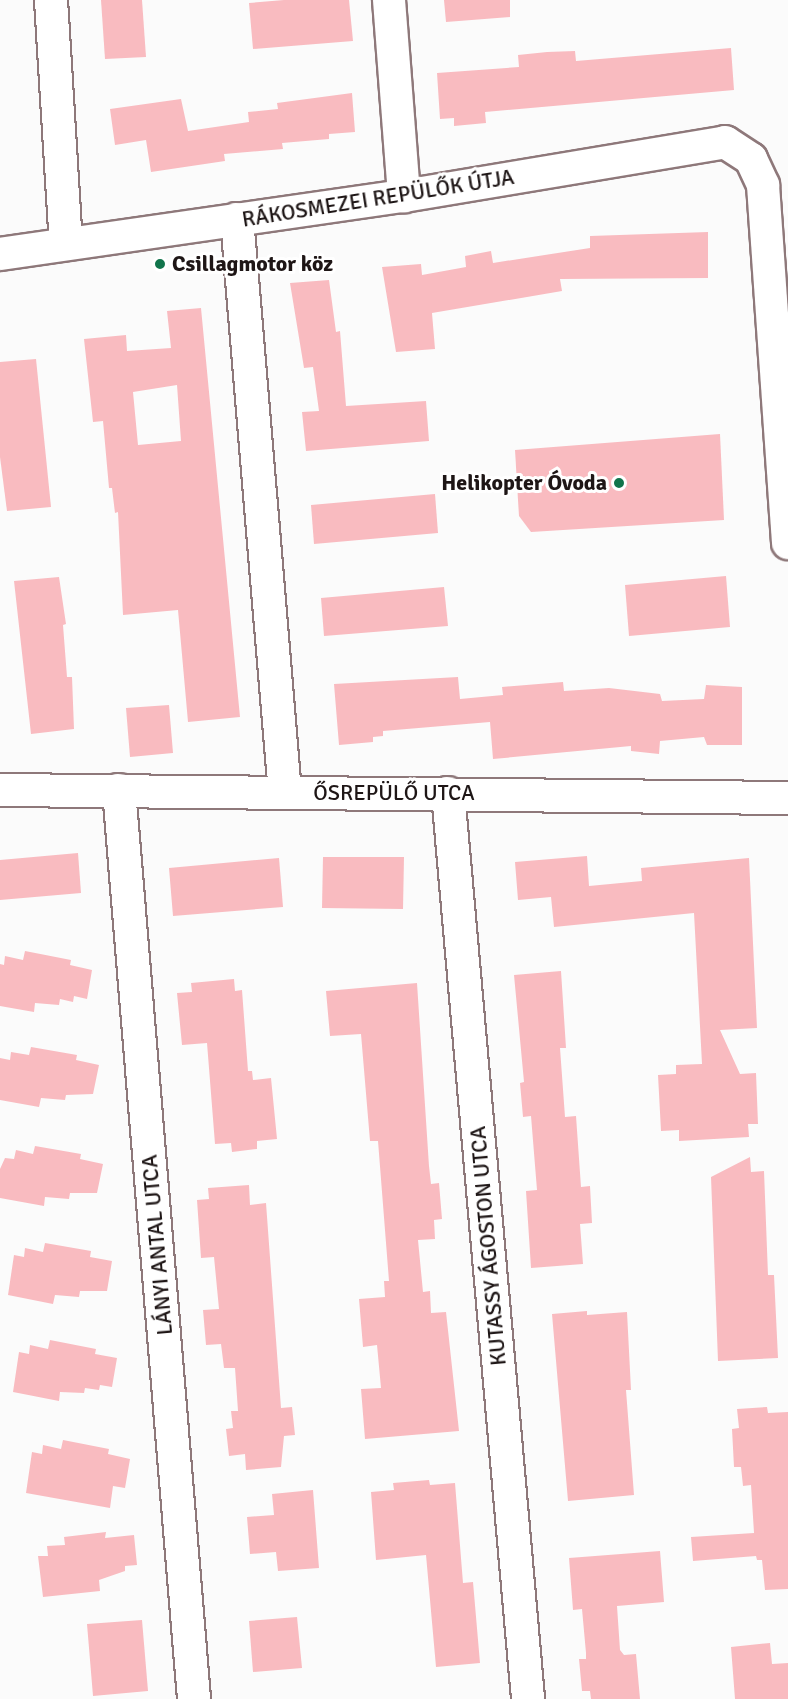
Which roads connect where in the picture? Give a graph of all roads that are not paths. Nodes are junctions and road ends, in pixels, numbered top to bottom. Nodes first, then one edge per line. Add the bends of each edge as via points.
1 (51, 0) edge
2 (389, 0) edge
3 (404, 196) junction
4 (237, 219) junction
5 (66, 244) junction
6 (0, 254) edge
7 (788, 543) edge
8 (0, 790) edge
9 (119, 790) junction
10 (285, 793) junction
11 (448, 793) junction
12 (788, 798) edge
13 (194, 1699) edge
14 (528, 1699) edge

1 - 5 street
2 - 3 street
3 - 4 street, RÁKOSMEZEI REPÜLŐK ÚTJA
3 - 7 street, RÁKOSMEZEI REPÜLŐK ÚTJA via 725,142 751,159 763,185
4 - 5 street, RÁKOSMEZEI REPÜLŐK ÚTJA
4 - 10 street
5 - 6 street, RÁKOSMEZEI REPÜLŐK ÚTJA
8 - 9 street, ŐSREPÜLŐ UTCA
9 - 10 street, ŐSREPÜLŐ UTCA
9 - 13 street, LÁNYI ANTAL UTCA
10 - 11 street, ŐSREPÜLŐ UTCA
11 - 12 street, ŐSREPÜLŐ UTCA
11 - 14 street, KUTASSY ÁGOSTON UTCA

